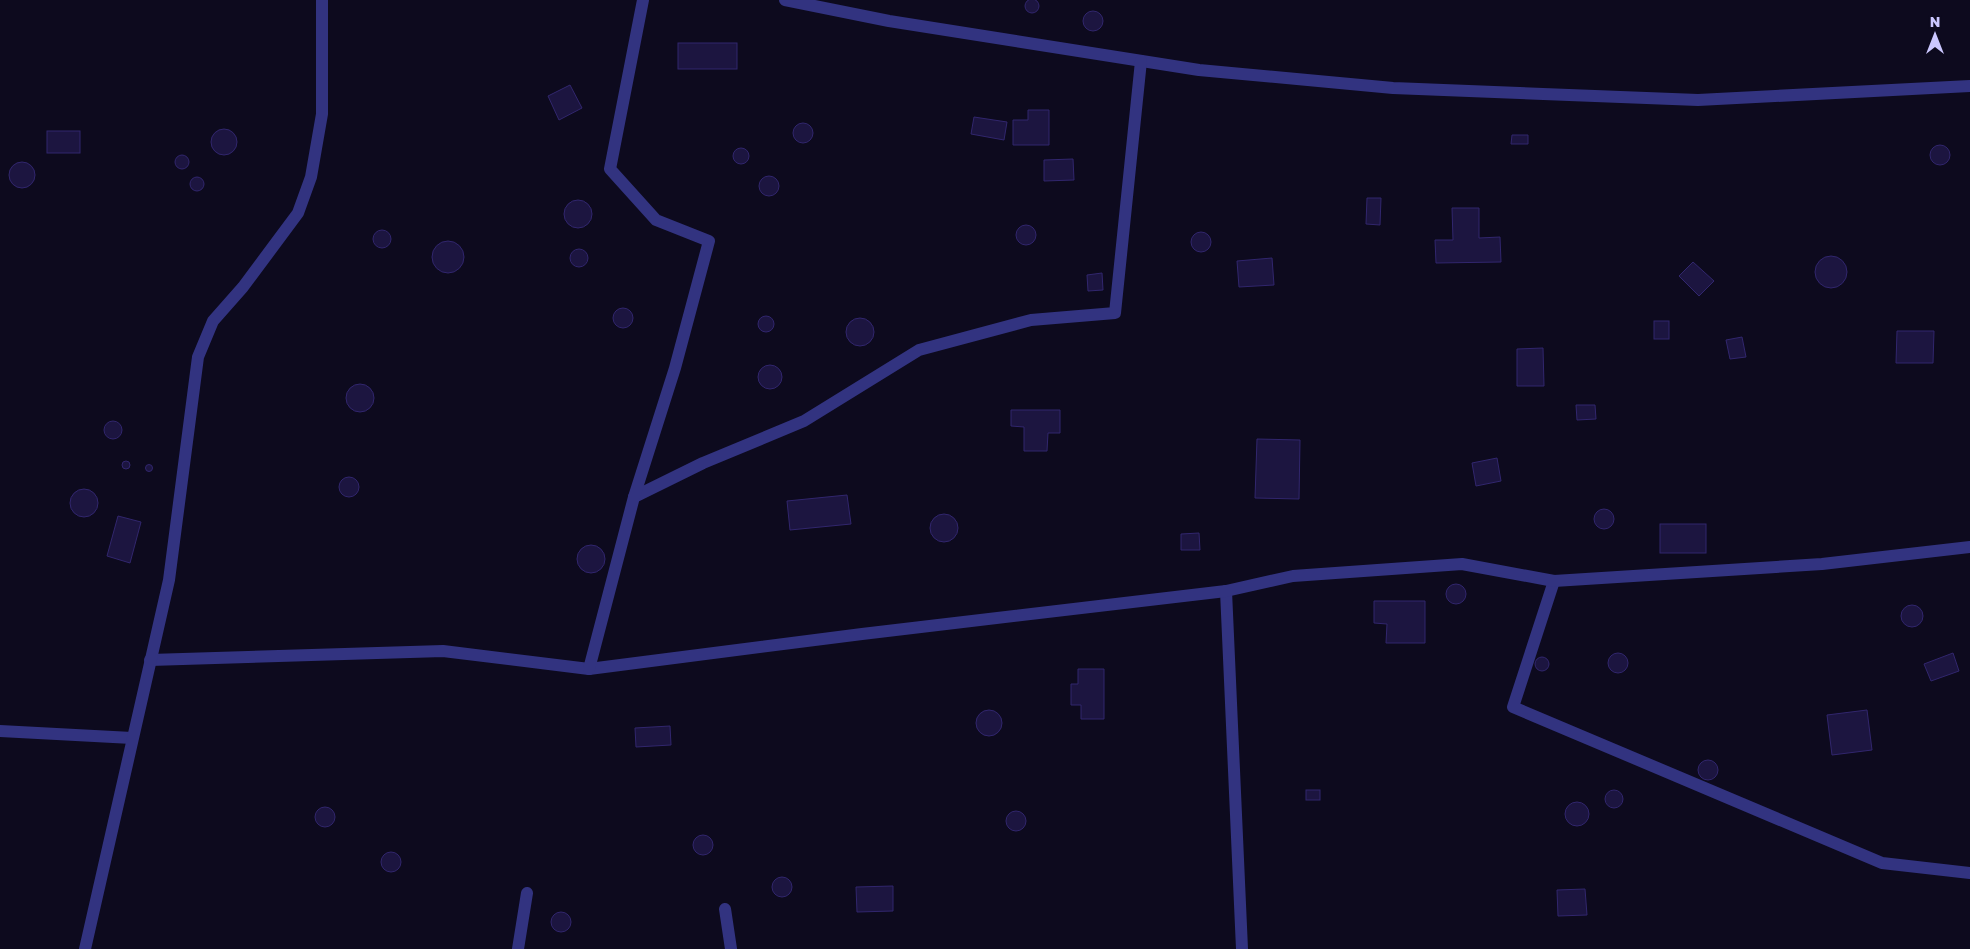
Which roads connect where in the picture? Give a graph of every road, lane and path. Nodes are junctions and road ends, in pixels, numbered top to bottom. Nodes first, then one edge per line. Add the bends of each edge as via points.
1 (322, 0) edge
2 (643, 0) edge
3 (785, 0) edge
4 (1141, 61) junction
5 (1970, 86) edge
6 (634, 497) junction
7 (1970, 547) edge
8 (1554, 581) junction
9 (1226, 591) junction
10 (150, 660) junction
11 (588, 669) junction
12 (0, 731) edge
13 (132, 738) junction
14 (1970, 873) edge
15 (527, 893) dead end
16 (725, 909) dead end
17 (85, 949) edge
18 (518, 949) edge
19 (731, 949) edge
20 (1242, 949) edge

1 - 10 street via 322,114 311,177 298,213 244,287 213,321 198,356 169,580
2 - 6 street via 610,169 656,220 709,241 675,368
3 - 4 street via 889,21
4 - 5 street via 1200,70 1393,88 1698,100
4 - 6 street via 1116,313 1032,320 919,350 804,420 703,463
6 - 11 street
7 - 8 street via 1822,564
8 - 9 street via 1462,564 1292,576
8 - 14 street via 1513,707 1882,863
9 - 11 street
9 - 20 street
10 - 11 street via 443,651
10 - 13 street
12 - 13 street
13 - 17 street
15 - 18 street
16 - 19 street

